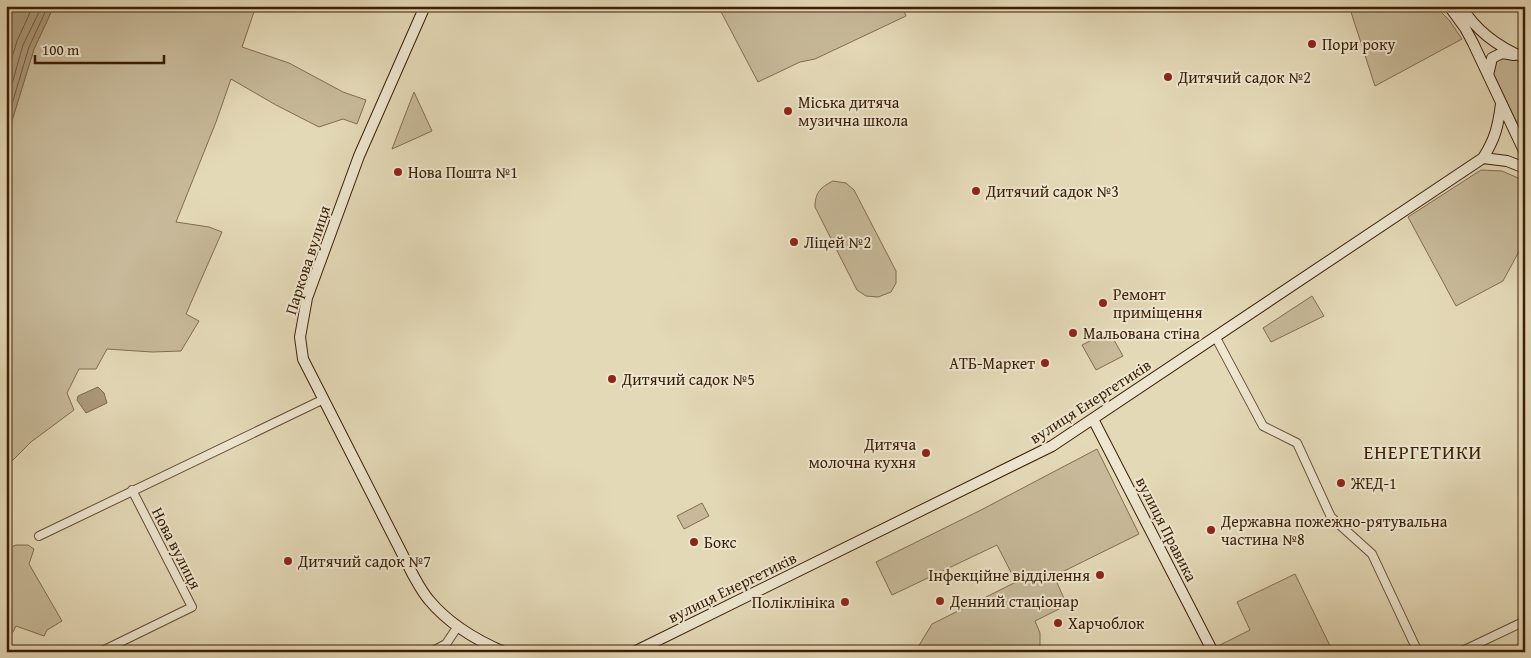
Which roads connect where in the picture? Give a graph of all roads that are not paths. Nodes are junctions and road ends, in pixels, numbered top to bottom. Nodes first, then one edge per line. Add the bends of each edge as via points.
1 (425, 6) edge
2 (1455, 8) edge
3 (1521, 57) edge
4 (1488, 75) junction
5 (1501, 104) junction
6 (1525, 153) edge
7 (1483, 158) junction
8 (1525, 168) edge
9 (1215, 336) junction
10 (324, 399) junction
11 (1094, 419) junction
12 (132, 490) junction
13 (39, 536) dead end
14 (1525, 621) edge
15 (458, 626) junction
16 (100, 652) edge
17 (431, 652) edge
18 (504, 652) edge
19 (634, 652) edge
20 (1213, 652) edge
21 (1418, 652) edge
22 (1460, 652) edge

1 - 10 street, Паркова вулиця via 359,156 307,298 300,337 303,359
2 - 3 street via 1494,42
2 - 4 street
3 - 4 street via 1502,53 1492,58
4 - 5 street
5 - 6 street
5 - 7 street via 1493,142
7 - 8 street via 1507,161
7 - 9 street, вулиця Енергетиків
9 - 11 street, вулиця Енергетиків
9 - 21 street via 1263,426 1297,443 1331,517 1372,554
10 - 12 street
10 - 15 street via 412,573 429,600
11 - 19 street, вулиця Енергетиків via 1052,446
11 - 20 street, вулиця Правика
12 - 13 street
12 - 16 street, Нова вулиця via 192,607
14 - 22 street
15 - 17 street via 446,644
15 - 18 street via 481,642

